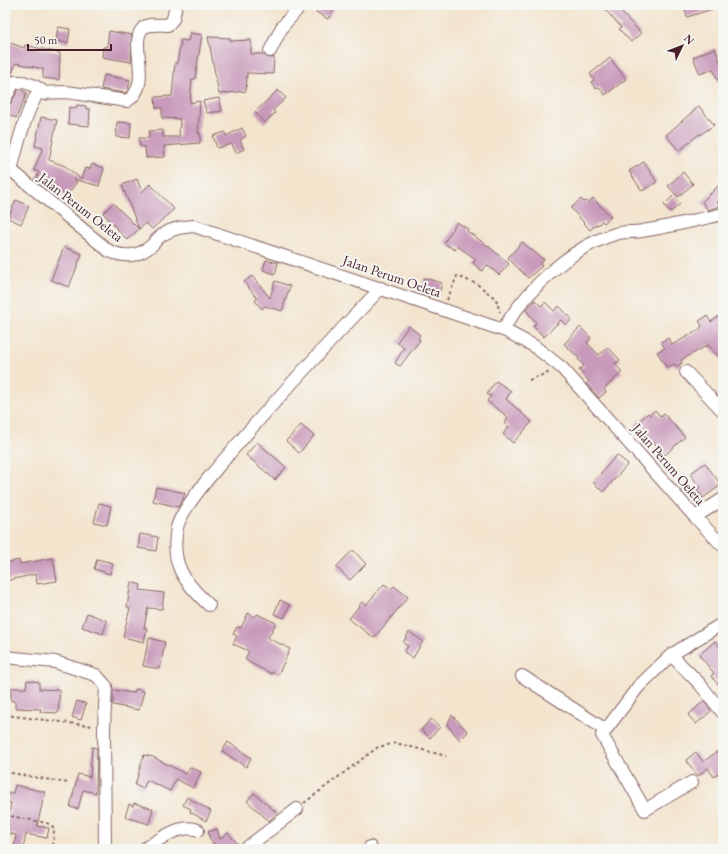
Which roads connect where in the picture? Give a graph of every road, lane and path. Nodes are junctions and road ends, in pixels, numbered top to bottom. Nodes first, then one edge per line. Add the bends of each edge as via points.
1 (176, 5) edge
2 (300, 5) edge
3 (270, 51) dead end
4 (45, 94) junction
5 (5, 99) edge
6 (8, 168) edge
7 (723, 214) edge
8 (381, 288) junction
9 (443, 310) junction
10 (505, 328) junction
11 (562, 368) junction
12 (686, 372) dead end
13 (529, 380) dead end
14 (723, 411) edge
15 (723, 499) edge
16 (695, 517) junction
17 (723, 546) edge
18 (209, 605) dead end
19 (723, 623) edge
20 (671, 655) junction
21 (5, 657) edge
22 (522, 676) dead end
23 (723, 713) edge
24 (5, 715) edge
25 (104, 727) junction
26 (606, 730) junction
27 (446, 756) dead end
28 (5, 772) edge
29 (692, 782) dead end
30 (68, 783) dead end
31 (297, 809) joint
32 (5, 815) edge
33 (198, 830) dead end
34 (53, 849) edge
35 (105, 849) edge
36 (144, 849) edge
37 (245, 849) edge

1 - 4 street via 173,19 168,24 149,26 140,34 139,88 132,98 127,101 67,92
2 - 3 street via 282,27
4 - 5 street via 41,89 24,82 14,82
4 - 6 street via 38,93 34,98
6 - 8 street, Jalan Perum Oeleta via 117,255 125,257 138,254 163,234 179,227 194,226
7 - 10 street via 641,232 617,233 598,240 548,274
8 - 9 street, Jalan Perum Oeleta
8 - 18 street via 273,403 211,476 177,526 174,548 183,577
9 - 10 street, Jalan Perum Oeleta
9 - 10 path via 457,276 477,284 496,298
10 - 11 street, Jalan Perum Oeleta
11 - 13 path
11 - 16 street, Jalan Perum Oeleta
12 - 14 street
15 - 16 street
16 - 17 street, Jalan Perum Oeleta
19 - 20 street
20 - 23 street via 699,683
20 - 26 street via 638,687
21 - 25 street via 56,662 96,675 106,686
22 - 26 street
24 - 25 path
25 - 35 street
26 - 29 street via 602,734 645,810
27 - 31 path via 396,743 378,747
28 - 30 path
31 - 37 street
32 - 34 path via 47,823 54,828
33 - 36 street via 191,827 177,831

